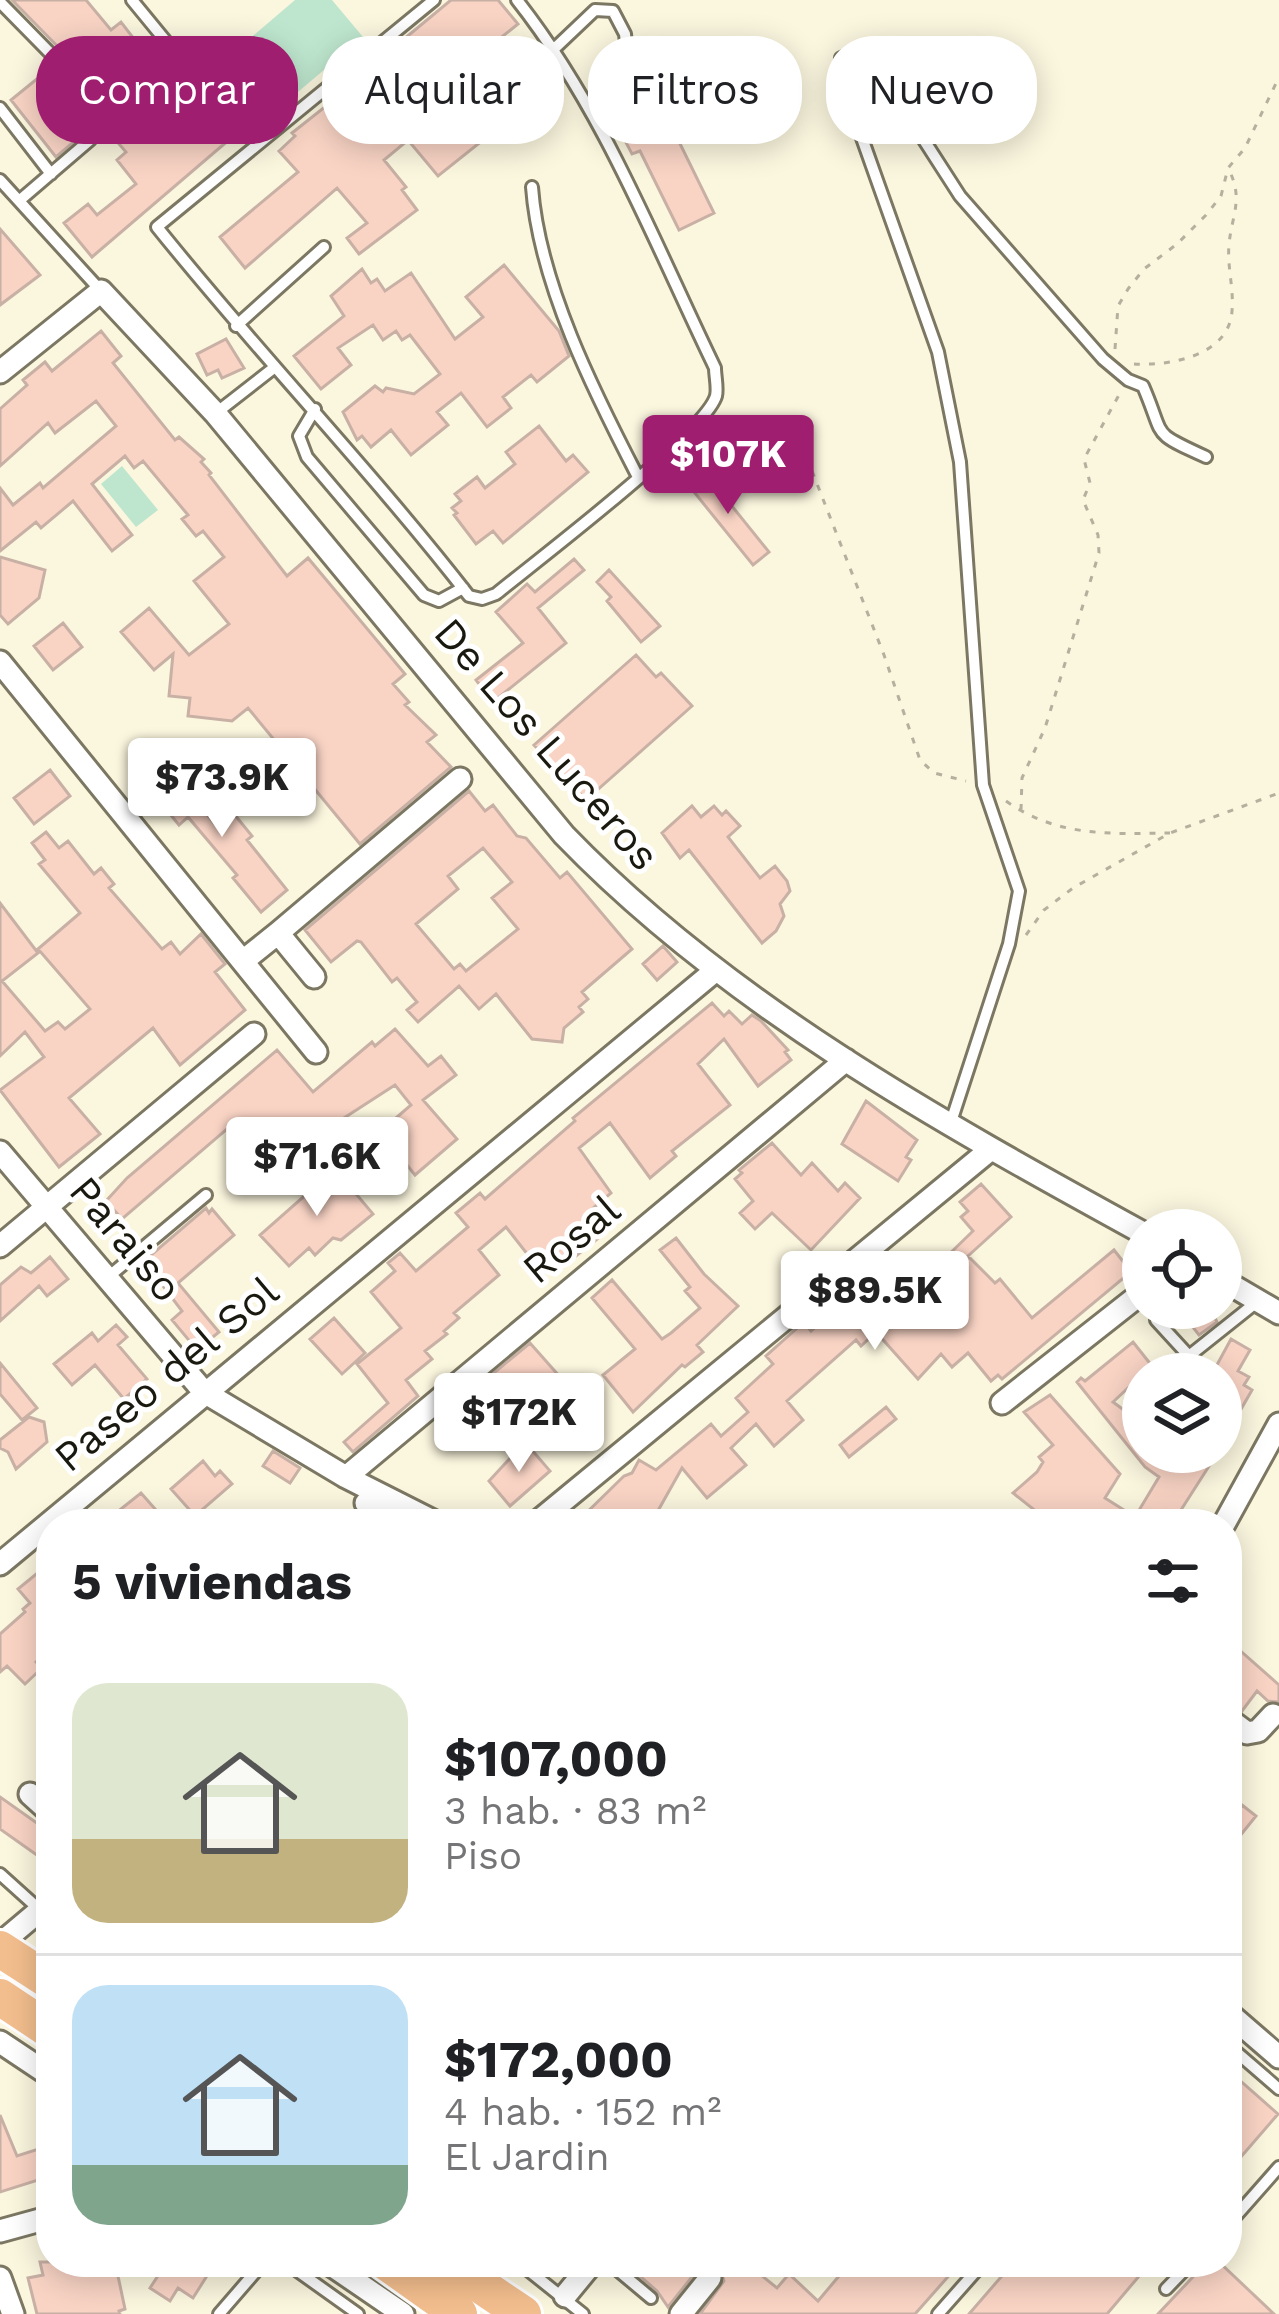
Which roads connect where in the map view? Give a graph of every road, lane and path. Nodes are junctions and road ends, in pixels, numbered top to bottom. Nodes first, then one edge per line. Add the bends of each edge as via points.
1 (132, 0) edge
2 (434, 0) edge
3 (517, 0) edge
4 (0, 2) edge
5 (162, 36) edge
6 (546, 36) edge
7 (625, 36) edge
8 (36, 39) edge
9 (564, 39) edge
10 (564, 64) edge
11 (1279, 77) edge
12 (0, 108) edge
13 (85, 144) edge
14 (1228, 168) junction
15 (50, 174) junction
16 (0, 180) edge
17 (532, 187) dead end
18 (20, 200) junction
19 (325, 247) dead end
20 (101, 291) junction
21 (236, 326) junction
22 (1103, 359) junction
23 (1118, 363) junction
24 (275, 367) junction
25 (0, 372) edge
26 (1128, 380) junction
27 (315, 409) junction
28 (215, 413) junction
29 (1206, 457) dead end
30 (812, 471) dead end
31 (638, 477) junction
32 (463, 588) junction
33 (0, 662) edge
34 (460, 779) dead end
35 (982, 785) junction
36 (1279, 793) edge
37 (1018, 794) junction
38 (1007, 802) junction
39 (1021, 812) junction
40 (1170, 833) junction
41 (278, 933) junction
42 (1009, 944) junction
43 (243, 961) junction
44 (716, 970) junction
45 (314, 977) dead end
46 (254, 1034) dead end
47 (316, 1052) dead end
48 (846, 1060) junction
49 (950, 1124) junction
50 (991, 1150) junction
51 (0, 1151) edge
52 (206, 1195) dead end
53 (47, 1207) junction
54 (1122, 1222) edge
55 (0, 1246) edge
56 (107, 1278) junction
57 (1242, 1291) edge
58 (1258, 1301) junction
59 (1122, 1309) edge
60 (1279, 1313) edge
61 (1242, 1314) edge
62 (1164, 1329) edge
63 (1223, 1329) edge
64 (204, 1392) junction
65 (1002, 1403) dead end
66 (1279, 1424) edge
67 (346, 1477) junction
68 (366, 1502) dead end
69 (65, 1509) edge
70 (372, 1509) edge
71 (409, 1509) edge
72 (553, 1509) edge
73 (1232, 1509) edge
74 (36, 1534) edge
75 (0, 1564) edge
76 (1273, 1715) dead end
77 (1242, 1730) edge
78 (30, 1794) dead end
79 (36, 1799) edge
80 (0, 1874) edge
81 (36, 1898) edge
82 (36, 1914) edge
83 (0, 1946) edge
84 (36, 1969) edge
85 (0, 1997) edge
86 (36, 2021) edge
87 (1242, 2025) edge
88 (0, 2042) edge
89 (1242, 2057) edge
90 (1279, 2057) edge
91 (36, 2066) edge
92 (1279, 2089) edge
93 (1279, 2168) edge
94 (1242, 2209) edge
95 (36, 2221) edge
96 (0, 2231) edge
97 (251, 2277) edge
98 (306, 2277) edge
99 (349, 2277) edge
100 (407, 2277) edge
101 (468, 2277) edge
102 (546, 2277) edge
103 (581, 2277) edge
104 (626, 2277) edge
105 (971, 2277) edge
106 (1178, 2277) edge
107 (0, 2278) edge
108 (710, 2278) dead end
109 (1166, 2289) dead end
110 (566, 2296) junction
111 (651, 2298) dead end
112 (13, 2314) edge
113 (219, 2314) edge
114 (358, 2314) edge
115 (404, 2314) edge
116 (459, 2314) edge
117 (523, 2314) edge
118 (583, 2314) edge
119 (681, 2314) edge
120 (938, 2314) edge

1 - 5 lane
2 - 21 lane via 157,227
3 - 6 lane
4 - 8 lane
7 - 9 lane via 613,10 595,10
10 - 31 lane via 715,368 716,395 701,421
11 - 14 path
12 - 15 lane
13 - 15 lane
14 - 23 path via 1221,196 1118,305
14 - 23 path via 1239,192 1228,326 1203,353
15 - 18 lane
16 - 18 lane, De Los Luceros
17 - 31 lane via 544,266
18 - 20 lane, De Los Luceros
19 - 21 lane
20 - 25 street
20 - 28 street, De Los Luceros
21 - 24 lane
22 - 23 path
22 - 26 lane
22 - 35 lane via 960,196 872,61 855,52 841,58 839,76 938,352 955,430
24 - 27 lane
24 - 28 lane
26 - 29 lane via 1143,386 1164,438
26 - 37 path via 1084,459 1084,500 1099,553
27 - 32 lane
27 - 32 lane via 299,436 307,457 424,595 439,602
28 - 44 street, De Los Luceros via 564,835
30 - 35 path via 920,760
31 - 32 lane via 496,594 482,599
33 - 43 street
34 - 41 street
35 - 38 path
35 - 42 lane via 1019,890
36 - 40 path
37 - 38 path
37 - 39 path
38 - 39 path
39 - 40 path via 1079,832
40 - 42 path via 1073,889
41 - 43 street
41 - 45 street
42 - 49 lane
43 - 47 street
44 - 48 street, De Los Luceros
44 - 64 street, Paseo del Sol
46 - 53 street
48 - 49 street, De Los Luceros
48 - 67 street, Rosal
49 - 50 street, De Los Luceros
50 - 54 street, De Los Luceros
50 - 72 street
51 - 53 street, Paraiso
52 - 56 lane
53 - 55 street
53 - 56 street, Paraiso
56 - 64 street, Paraiso
57 - 58 street
58 - 60 street
58 - 61 lane
59 - 65 street
62 - 63 lane via 1190,1356
64 - 67 street, Paraiso
64 - 69 street, Paseo del Sol
66 - 73 street
67 - 71 street, Paraiso
68 - 70 street
74 - 75 street, Paseo del Sol
76 - 77 street via 1258,1731
78 - 79 street
80 - 81 lane
82 - 83 street
83 - 84 main road
85 - 86 main road
87 - 90 street
88 - 91 street
89 - 92 lane
93 - 94 lane
95 - 96 street
97 - 113 lane
98 - 114 lane
99 - 115 street
100 - 116 main road
101 - 117 main road
102 - 110 lane
103 - 110 street
104 - 111 lane
105 - 120 lane
106 - 109 lane
107 - 112 street
108 - 119 street
110 - 118 lane

